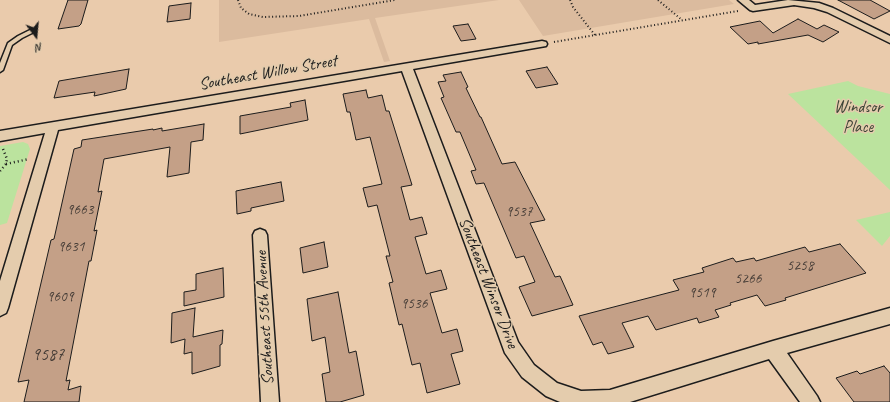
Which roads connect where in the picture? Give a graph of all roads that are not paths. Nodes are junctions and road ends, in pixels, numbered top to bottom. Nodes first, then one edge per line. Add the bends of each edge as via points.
1 (743, 0) edge
2 (32, 31) dead end
3 (890, 40) edge
4 (542, 44) road end
5 (406, 66) junction
6 (0, 70) edge
7 (53, 127) junction
8 (0, 136) edge
9 (260, 235) dead end
10 (5, 274) edge
11 (0, 308) edge
12 (890, 316) edge
13 (773, 349) junction
14 (270, 402) edge
15 (811, 402) edge

1 - 3 street via 753,8 794,2 809,3 830,10
2 - 6 lane via 10,44
4 - 5 street, Southeast Willow Street
5 - 7 street, Southeast Willow Street
5 - 13 street, Southeast Winsor Drive via 511,348 528,371 552,390 581,400 610,400
7 - 8 street, Southeast Willow Street
7 - 10 street
9 - 14 street, Southeast 55th Avenue
10 - 11 street
12 - 13 street, Southeast Winsor Drive
13 - 15 street

